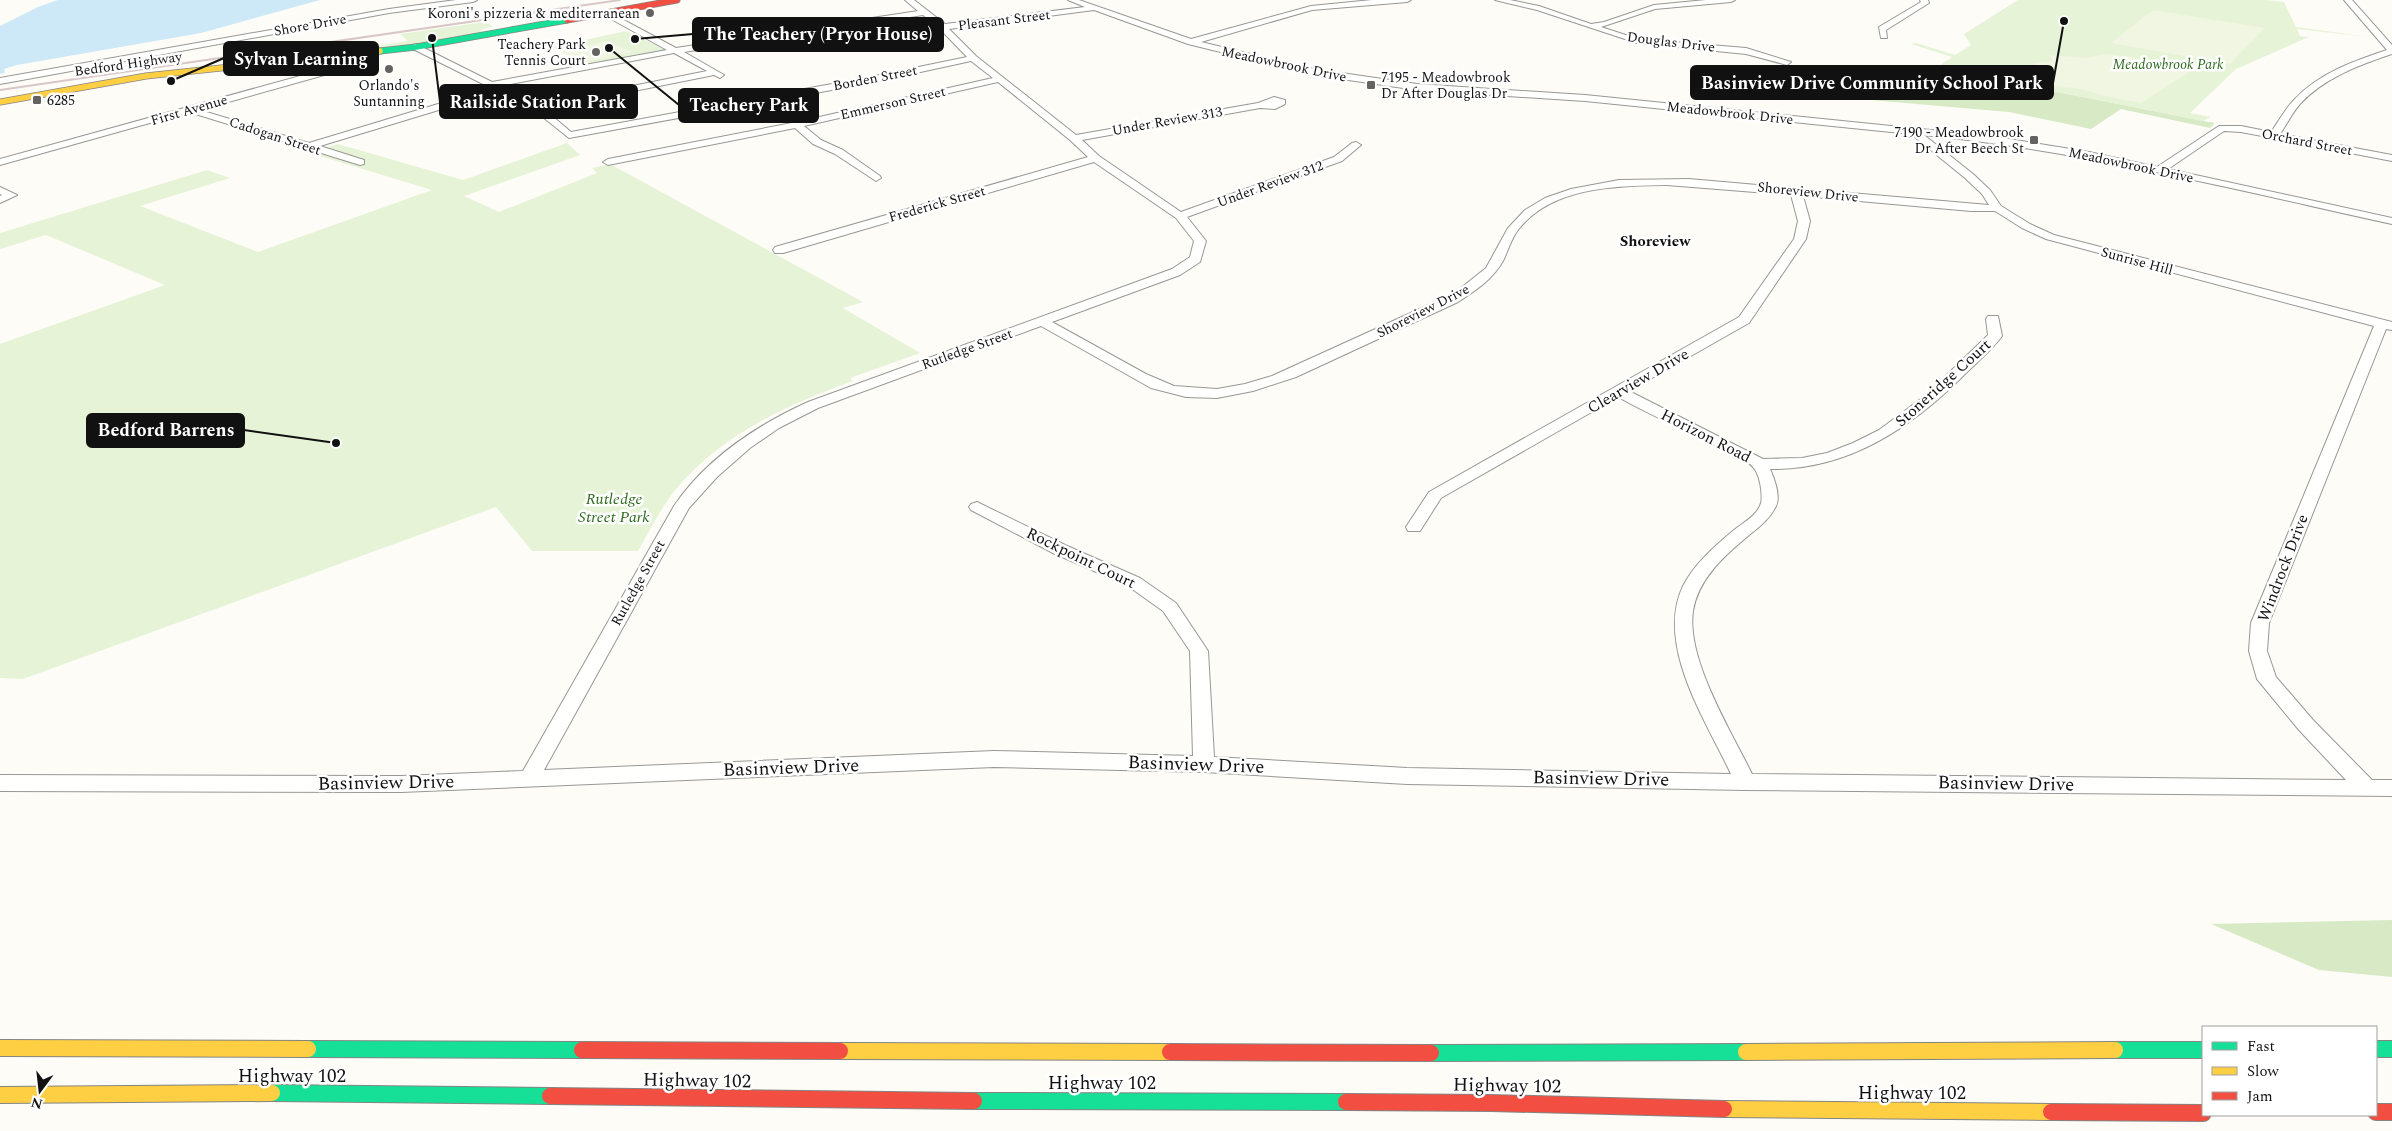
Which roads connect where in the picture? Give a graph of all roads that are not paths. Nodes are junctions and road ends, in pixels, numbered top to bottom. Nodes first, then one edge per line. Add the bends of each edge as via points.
1 (473, 0) edge
2 (677, 0) edge
3 (909, 0) edge
4 (1072, 0) edge
5 (1407, 0) edge
6 (1499, 0) edge
7 (1718, 0) edge
8 (1731, 0) edge
9 (1924, 0) edge
10 (2348, 0) edge
11 (1382, 1) edge
12 (1095, 9) junction
13 (604, 12) junction
14 (925, 12) junction
15 (1590, 26) junction
16 (943, 27) junction
17 (1884, 36) dead end
18 (1191, 42) junction
19 (416, 46) junction
20 (678, 50) junction
21 (2392, 50) edge
22 (368, 52) junction
23 (973, 58) junction
24 (1787, 62) dead end
25 (1001, 78) junction
26 (0, 81) edge
27 (494, 87) junction
28 (0, 102) edge
29 (1260, 105) dead end
30 (537, 108) junction
31 (191, 110) junction
32 (797, 125) junction
33 (1915, 133) junction
34 (2274, 135) junction
35 (1074, 138) junction
36 (1356, 144) dead end
37 (307, 147) junction
38 (1095, 158) junction
39 (2392, 158) edge
40 (0, 162) edge
41 (360, 162) dead end
42 (608, 162) dead end
43 (2159, 170) junction
44 (876, 178) dead end
45 (0, 190) edge
46 (1796, 191) junction
47 (0, 200) edge
48 (1997, 208) junction
49 (1180, 216) junction
50 (2392, 221) edge
51 (779, 250) dead end
52 (1993, 320) dead end
53 (1043, 322) junction
54 (2386, 325) edge
55 (1620, 392) junction
56 (1760, 464) junction
57 (977, 507) dead end
58 (1414, 526) dead end
59 (1204, 764) junction
60 (529, 778) junction
61 (1745, 782) junction
62 (0, 783) edge
63 (2366, 788) junction
64 (2392, 788) edge
65 (0, 1048) edge
66 (2377, 1049) edge
67 (2392, 1049) edge
68 (2202, 1050) edge
69 (0, 1095) edge
70 (2377, 1112) edge
71 (2392, 1112) edge
72 (2202, 1113) edge

1 - 26 street, Shore Drive via 389,11
2 - 13 main road, Bedford Highway
3 - 14 street, Rutledge Street
4 - 12 street, Meadowbrook Drive
5 - 11 street
6 - 15 street, Douglas Drive via 1539,8
7 - 8 street
7 - 15 street via 1654,7
9 - 17 street via 1925,4 1882,29
10 - 21 street via 2377,37
11 - 18 street via 1311,8
12 - 16 street, Pleasant Street
12 - 18 street, Meadowbrook Drive
13 - 19 main road, Bedford Highway
13 - 20 street via 625,26
14 - 16 street, Rutledge Street
14 - 20 street
15 - 24 street, Douglas Drive via 1638,41 1746,51
16 - 23 street, Rutledge Street
18 - 33 street, Meadowbrook Drive via 1314,72 1400,84 1568,96
19 - 22 main road, Bedford Highway
19 - 27 street
20 - 27 street
20 - 30 street via 719,74
21 - 34 street via 2336,72 2316,85 2298,101
22 - 28 main road, Bedford Highway via 146,76
22 - 31 street, First Avenue via 372,56 357,63
23 - 25 street, Rutledge Street
23 - 30 street, Borden Street via 569,135
25 - 32 street, Emmerson Street
25 - 35 street, Rutledge Street
27 - 30 street
27 - 37 street
29 - 35 street, Under Review 313
31 - 37 street, Cadogan Street
31 - 40 street, First Avenue
32 - 42 street, Emmerson Street
32 - 44 street via 817,142 839,152
33 - 43 street, Meadowbrook Drive via 2029,144
33 - 48 street, Sunrise Hill via 1969,176
34 - 39 street, Orchard Street
34 - 43 street, Orchard Street via 2222,128
35 - 38 street, Rutledge Street
36 - 49 street, Under Review 312 via 1338,159
37 - 41 street, Cadogan Street
38 - 49 street, Rutledge Street
38 - 51 street, Frederick Street
43 - 50 street, Meadowbrook Drive
45 - 47 street via 10,195
46 - 48 street, Shoreview Drive
46 - 53 street, Shoreview Drive via 1727,184 1651,182 1598,186 1556,197 1526,216 1513,229 1488,274 1475,286 1290,374 1266,384 1232,391 1205,394 1172,390 1145,380
46 - 55 street, Clearview Drive via 1804,221 1800,239 1744,320
48 - 54 street, Sunrise Hill via 2050,237
49 - 53 street, Rutledge Street via 1200,241 1196,259 1176,272
52 - 56 street, Stoneridge Court via 1995,336 1952,380 1897,426 1863,446 1826,459 1800,464
53 - 60 street, Rutledge Street via 814,405 768,427 736,450 682,506
54 - 63 street, Windrock Drive via 2260,623 2258,651 2267,679
55 - 56 street, Horizon Road
55 - 58 street, Clearview Drive via 1435,495
56 - 61 street, Horizon Road via 1767,480 1769,504 1758,520 1701,570 1684,612 1689,660
57 - 59 street, Rockpoint Court via 1059,549 1134,582 1170,607 1199,651
59 - 60 street, Basinview Drive via 994,759
59 - 61 street, Basinview Drive via 1406,776
60 - 62 street, Basinview Drive via 401,784
61 - 63 street, Basinview Drive
63 - 64 street, Basinview Drive
65 - 68 main road, Highway 102 via 1475,1052
66 - 67 main road
69 - 72 main road, Highway 102 via 322,1093 864,1100 1491,1102 1723,1109
70 - 71 main road

